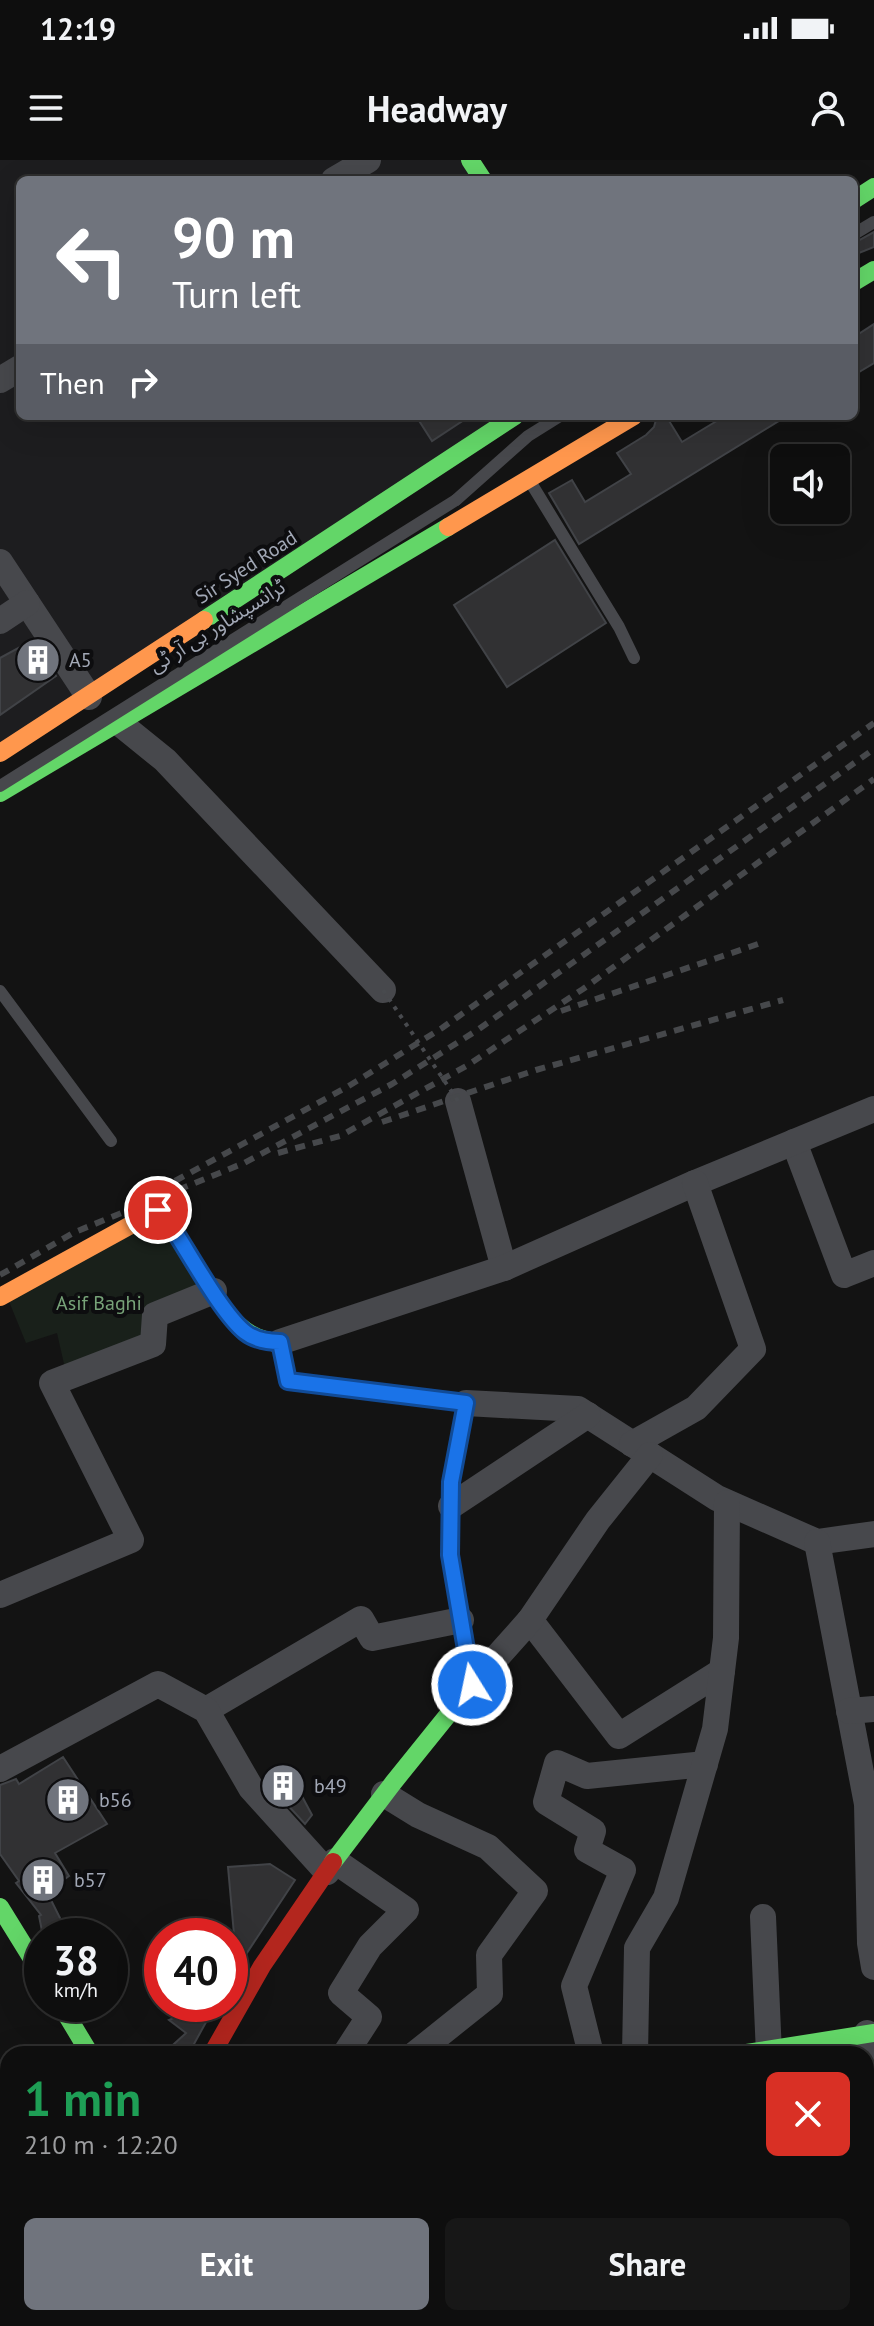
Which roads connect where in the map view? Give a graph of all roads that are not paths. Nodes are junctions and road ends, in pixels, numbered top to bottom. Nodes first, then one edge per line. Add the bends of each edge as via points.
1 (368, 160) edge
2 (341, 176) edge
3 (509, 420) edge
4 (554, 420) edge
5 (625, 420) edge
6 (626, 420) edge
7 (529, 480) junction
8 (456, 500) junction
9 (0, 562) edge
10 (27, 603) junction
11 (0, 621) edge
12 (634, 658) dead end
13 (89, 697) junction
14 (118, 722) junction
15 (0, 753) edge
16 (0, 786) edge
17 (0, 793) edge
18 (383, 990) road end
19 (0, 991) edge
20 (458, 1101) road end
21 (874, 1109) edge
22 (111, 1141) dead end
23 (794, 1142) junction
24 (695, 1183) junction
25 (874, 1263) edge
26 (504, 1268) junction
27 (214, 1291) junction
28 (0, 1297) edge
29 (280, 1342) junction
30 (466, 1403) junction
31 (588, 1415) junction
32 (641, 1449) junction
33 (727, 1503) junction
34 (451, 1506) junction
35 (874, 1534) edge
36 (817, 1542) junction
37 (0, 1595) edge
38 (461, 1620) junction
39 (530, 1620) junction
40 (722, 1671) junction
41 (472, 1685) junction
42 (206, 1710) junction
43 (861, 1710) edge
44 (705, 1764) junction
45 (0, 1769) edge
46 (384, 1794) junction
47 (870, 1804) edge
48 (871, 1864) edge
49 (331, 1866) junction
50 (0, 1907) edge
51 (763, 1917) dead end
52 (24, 1946) edge
53 (874, 1967) edge
54 (71, 2022) edge
55 (870, 2033) edge
56 (85, 2046) edge
57 (217, 2046) edge
58 (350, 2046) edge
59 (425, 2046) edge
60 (589, 2046) edge
61 (635, 2046) edge
62 (768, 2046) edge
63 (800, 2046) edge

1 - 2 street
3 - 13 main road, Sir Syed Road
4 - 8 lane, ٹرانسپشاور بی آر ٹی
5 - 8 lane, ٹرانسپشاور بی آر ٹی via 548,465
6 - 7 main road
7 - 12 lane
7 - 14 main road
8 - 16 lane, ٹرانسپشاور بی آر ٹی, bridge
9 - 10 street
10 - 11 street
10 - 13 street
13 - 14 main road
13 - 15 main road, Sir Syed Road
14 - 17 main road
14 - 18 street via 165,760
19 - 22 lane
20 - 26 street
21 - 23 street
23 - 24 street
23 - 25 street via 844,1275
24 - 26 street
24 - 32 street via 753,1349 696,1408
26 - 29 street
27 - 28 main road via 158,1210
27 - 29 main road via 245,1333
27 - 37 street via 155,1315 153,1344 52,1383 131,1540
29 - 30 main road via 288,1381
30 - 31 street via 578,1409
30 - 34 main road
31 - 32 street
31 - 34 street
32 - 33 street
32 - 39 street
33 - 36 street
33 - 40 street
34 - 38 main road via 450,1555
35 - 36 street
36 - 43 street
38 - 41 main road
38 - 42 street via 372,1638 361,1619
39 - 40 street via 619,1736
39 - 41 street
40 - 44 street
41 - 46 main road
42 - 45 street via 158,1684
42 - 49 street via 251,1788
43 - 47 street
44 - 60 street via 587,1776 557,1763 546,1802 593,1831 587,1850 623,1870 574,1986
44 - 61 street via 666,1898 637,1948
46 - 49 main road
46 - 59 street via 488,1847 535,1891 489,1955 490,1994
47 - 48 street
48 - 53 street
49 - 57 main road via 268,1956
49 - 58 street via 406,1910 370,1946 341,1993 369,2017
50 - 52 main road
51 - 62 street
54 - 56 main road
55 - 63 main road

